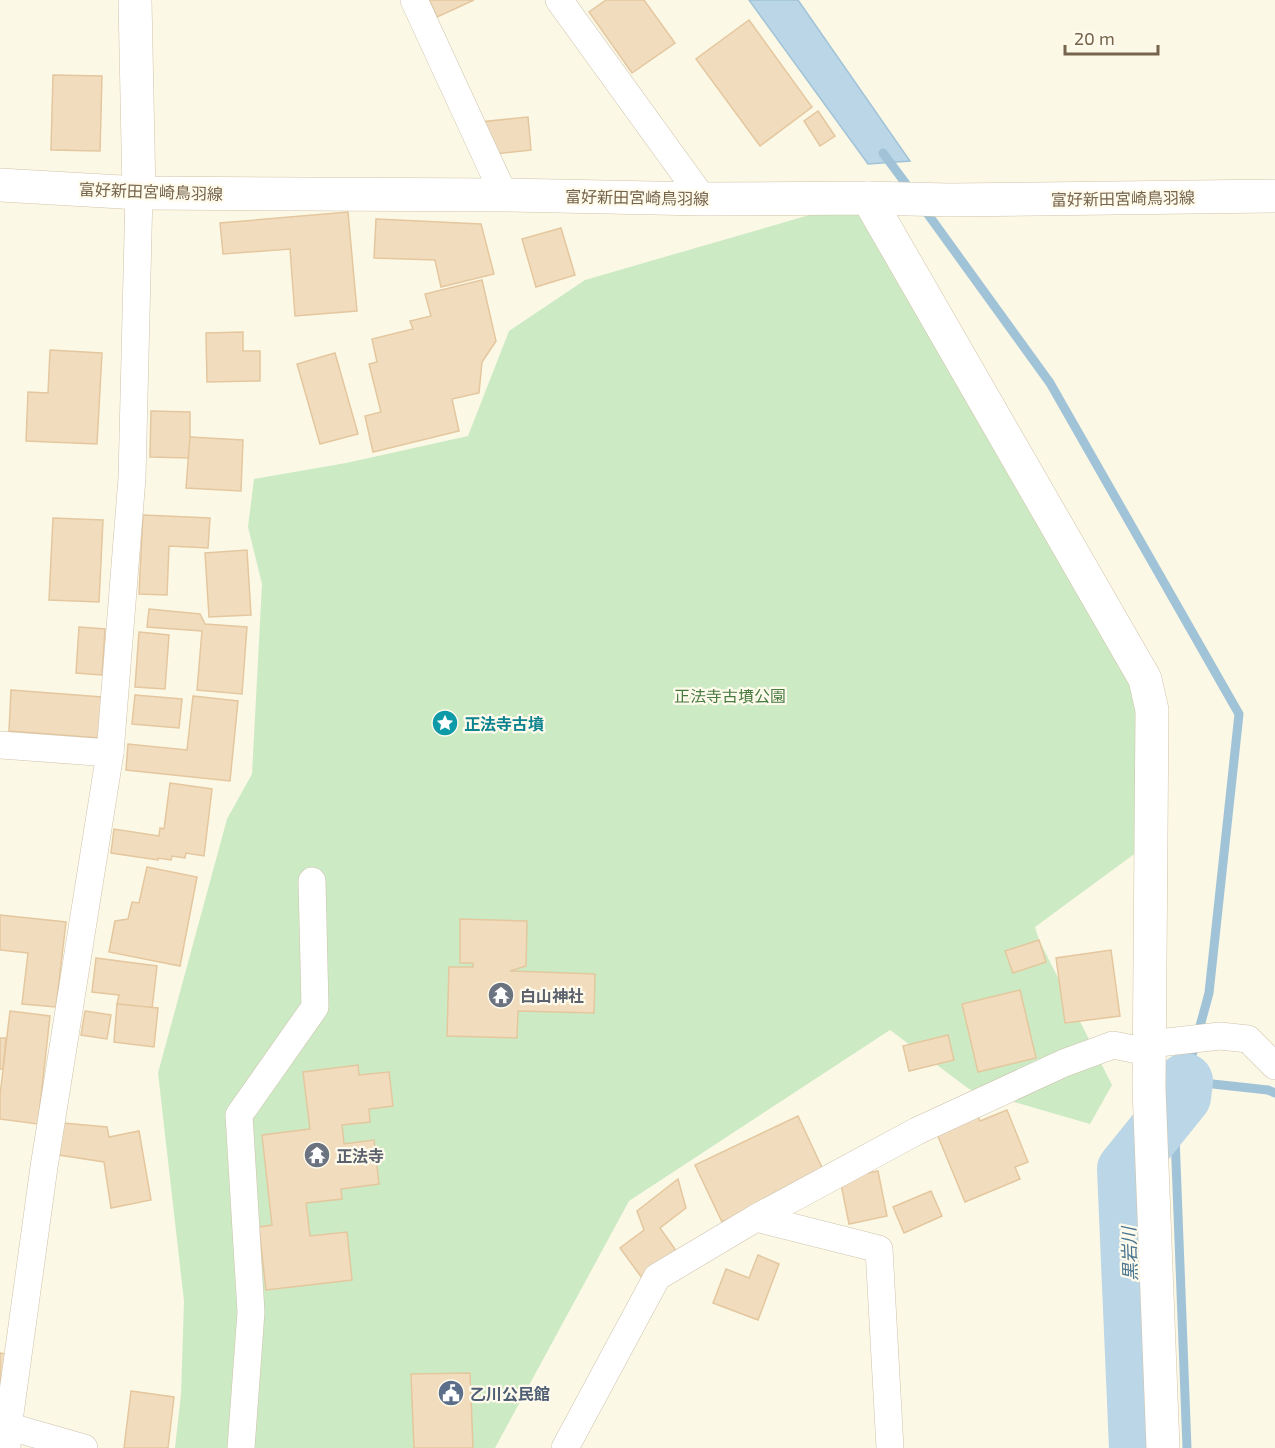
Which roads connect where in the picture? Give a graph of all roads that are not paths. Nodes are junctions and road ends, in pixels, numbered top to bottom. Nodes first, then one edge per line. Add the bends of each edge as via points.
1 (135, 0) edge
2 (414, 0) edge
3 (560, 0) edge
4 (0, 185) edge
5 (139, 193) junction
6 (504, 195) junction
7 (1275, 196) edge
8 (868, 198) junction
9 (704, 199) junction
10 (0, 746) edge
11 (110, 753) junction
12 (312, 881) dead end
13 (1163, 1043) junction
14 (1275, 1066) edge
15 (756, 1218) junction
16 (5, 1433) edge
17 (84, 1448) edge
18 (241, 1448) edge
19 (565, 1448) edge
20 (890, 1448) edge
21 (1163, 1448) edge

1 - 5 street
2 - 6 street
3 - 9 street
4 - 5 street, 富好新田宮崎鳥羽線
5 - 6 street, 富好新田宮崎鳥羽線
5 - 11 street via 132,478
6 - 9 street, 富好新田宮崎鳥羽線
7 - 8 street, 富好新田宮崎鳥羽線
8 - 9 street, 富好新田宮崎鳥羽線
8 - 13 street via 1145,679 1152,710
10 - 11 street
11 - 16 street
12 - 18 street via 315,1007 240,1115 251,1312
13 - 14 street via 1220,1036 1248,1039
13 - 15 street via 1133,1049 1113,1045 1064,1064 917,1131
13 - 21 street via 1149,1088
15 - 19 street via 657,1277
15 - 20 street via 879,1249
16 - 17 street

